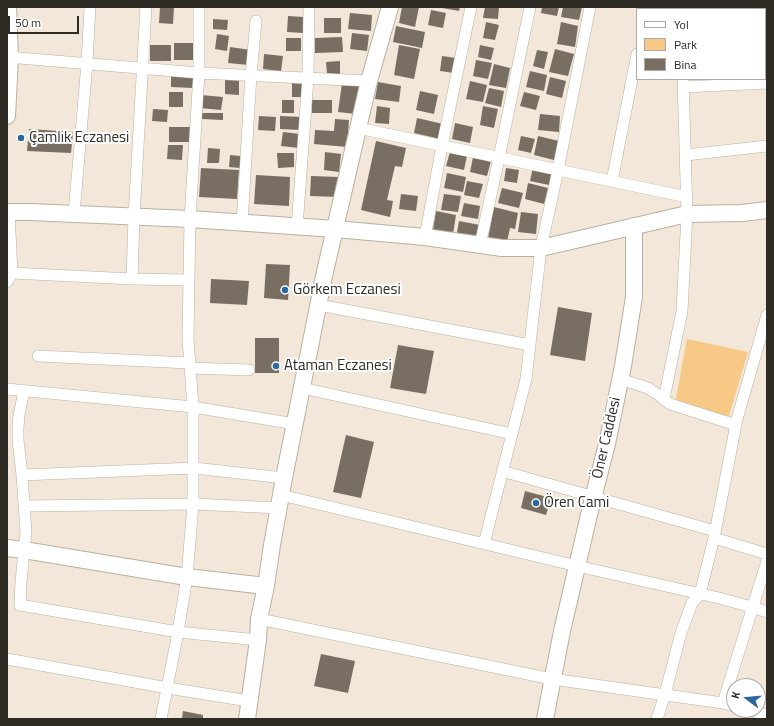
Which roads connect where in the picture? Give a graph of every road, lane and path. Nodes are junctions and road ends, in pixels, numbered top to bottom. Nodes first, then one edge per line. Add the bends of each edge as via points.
1 (8, 7) edge
2 (90, 7) edge
3 (146, 7) edge
4 (199, 7) edge
5 (310, 7) edge
6 (390, 7) edge
7 (471, 7) edge
8 (530, 7) edge
9 (590, 7) edge
10 (256, 21) dead end
11 (8, 57) edge
12 (636, 59) edge
13 (88, 64) junction
14 (142, 68) junction
15 (199, 72) junction
16 (251, 75) junction
17 (308, 78) junction
18 (369, 81) junction
19 (684, 83) edge
20 (767, 83) edge
21 (7, 116) edge
22 (358, 128) junction
23 (442, 146) junction
24 (767, 146) edge
25 (686, 155) junction
26 (500, 158) junction
27 (558, 170) junction
28 (612, 181) junction
29 (687, 197) junction
30 (767, 210) edge
31 (8, 212) edge
32 (74, 214) junction
33 (687, 214) junction
34 (134, 217) junction
35 (190, 219) junction
36 (242, 223) junction
37 (634, 226) junction
38 (297, 227) junction
39 (335, 229) junction
40 (425, 237) junction
41 (480, 245) junction
42 (540, 248) junction
43 (10, 277) edge
44 (132, 279) junction
45 (189, 280) junction
46 (319, 305) junction
47 (767, 315) edge
48 (530, 345) junction
49 (38, 356) dead end
50 (190, 365) junction
51 (249, 370) dead end
52 (620, 379) junction
53 (302, 388) junction
54 (7, 389) edge
55 (24, 391) junction
56 (664, 399) junction
57 (193, 407) junction
58 (295, 424) junction
59 (736, 425) junction
60 (512, 434) junction
61 (194, 468) junction
62 (502, 471) junction
63 (22, 476) junction
64 (284, 478) junction
65 (593, 496) junction
66 (280, 502) junction
67 (193, 504) junction
68 (24, 506) junction
69 (715, 535) junction
70 (484, 544) junction
71 (7, 548) edge
72 (24, 550) junction
73 (767, 554) edge
74 (767, 561) edge
75 (577, 566) junction
76 (187, 577) junction
77 (266, 586) junction
78 (700, 594) junction
79 (752, 607) junction
80 (767, 612) edge
81 (259, 619) junction
82 (178, 632) junction
83 (258, 640) junction
84 (7, 659) edge
85 (552, 679) junction
86 (168, 688) junction
87 (665, 694) junction
88 (249, 701) junction
89 (723, 703) junction
90 (726, 704) edge
91 (161, 719) edge
92 (247, 719) edge
93 (545, 719) edge
94 (657, 719) edge

1 - 11 street
2 - 13 street
3 - 14 street
4 - 15 street
5 - 17 street
6 - 18 street
7 - 23 street
8 - 26 street
9 - 27 street
10 - 16 street
11 - 13 street
11 - 21 street
12 - 28 street
13 - 14 street
13 - 32 street
14 - 15 street
14 - 34 street
15 - 16 street
15 - 35 street
16 - 17 street
16 - 36 street
17 - 18 street
17 - 38 street
18 - 22 street
19 - 20 street
19 - 25 street
22 - 23 street
22 - 39 street
23 - 26 street
23 - 40 street
24 - 25 street
25 - 29 street
26 - 27 street
26 - 41 street
27 - 28 street
27 - 42 street
28 - 29 street
29 - 33 street
30 - 33 street
31 - 32 street
31 - 43 street
32 - 34 street
33 - 37 street
33 - 56 street via 682,310
34 - 35 street
34 - 44 street
35 - 36 street
35 - 45 street
36 - 38 street
37 - 42 street
37 - 52 street, Öner Caddesi via 634,297
38 - 39 street
39 - 40 street
39 - 46 street
40 - 41 street
41 - 42 street
42 - 48 street
43 - 44 street
44 - 45 street
45 - 50 street
46 - 48 street
46 - 53 street
47 - 59 street
48 - 60 street via 526,379
49 - 50 street
50 - 51 street
50 - 57 street
52 - 56 street via 648,388
52 - 65 street, Öner Caddesi
53 - 58 street
53 - 60 street
54 - 55 street
55 - 57 street
55 - 63 street via 18,428
56 - 59 street via 670,404
57 - 58 street
57 - 61 street
58 - 64 street
59 - 69 street
60 - 62 street
61 - 63 street
61 - 64 street
61 - 67 street
62 - 65 street
62 - 70 street
63 - 68 street
64 - 66 street
65 - 69 street
65 - 75 street, Öner Caddesi
66 - 67 street
66 - 70 street
66 - 77 street
67 - 68 street
67 - 76 street
68 - 72 street
69 - 73 street
69 - 78 street
70 - 75 street
71 - 72 street
72 - 76 street
72 - 82 street via 20,606
74 - 79 street
75 - 78 street
75 - 85 street, Öner Caddesi
76 - 77 street
76 - 82 street
77 - 81 street
78 - 79 street
78 - 87 street via 692,603 681,633
79 - 80 street
79 - 89 street
81 - 83 street
81 - 85 street
82 - 83 street
82 - 86 street
83 - 88 street
84 - 86 street
85 - 87 street
85 - 93 street, Öner Caddesi
86 - 88 street
86 - 91 street
87 - 89 street
87 - 94 street
88 - 92 street
89 - 90 street

